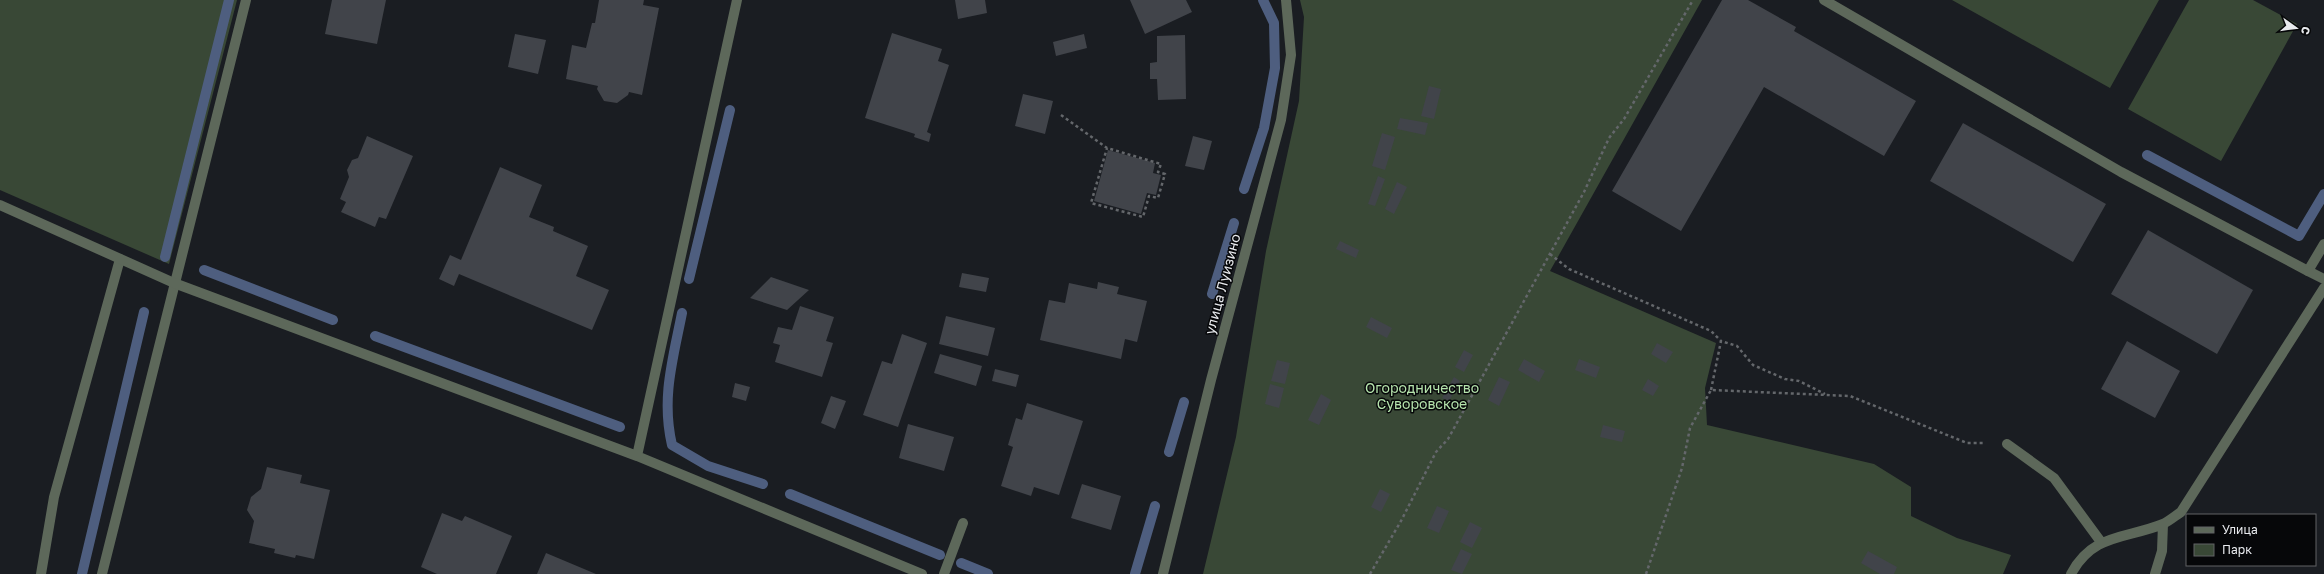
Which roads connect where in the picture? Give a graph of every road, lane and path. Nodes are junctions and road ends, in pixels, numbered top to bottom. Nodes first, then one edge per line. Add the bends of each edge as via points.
1 (246, 0) edge
2 (736, 0) edge
3 (1286, 0) edge
4 (1693, 0) edge
5 (1824, 0) edge
6 (1061, 115) dead end
7 (1107, 148) junction
8 (1163, 180) junction
9 (1167, 181) dead end
10 (0, 205) edge
11 (2324, 244) edge
12 (1550, 254) junction
13 (120, 259) junction
14 (2308, 271) junction
15 (2324, 279) edge
16 (174, 283) junction
17 (2324, 288) edge
18 (1721, 341) junction
19 (1711, 390) junction
20 (1826, 394) junction
21 (2007, 444) joint
22 (637, 456) junction
23 (963, 523) dead end
24 (2163, 524) junction
25 (2101, 542) junction
26 (41, 574) edge
27 (102, 574) edge
28 (922, 574) edge
29 (944, 574) edge
30 (1163, 574) edge
31 (1370, 574) edge
32 (1646, 574) edge
33 (2071, 574) edge
34 (2156, 574) edge

1 - 16 street
2 - 22 street
3 - 30 street, улица Луизино via 1291,56 1281,120 1211,380
4 - 12 path via 1624,119 1609,138 1584,192
5 - 14 street via 2121,172
6 - 7 path
7 - 8 path via 1161,164 1158,172 1165,174
7 - 8 path via 1091,203 1143,217 1149,196 1158,198
8 - 9 path
10 - 13 street
11 - 14 street
12 - 18 path via 1568,269 1711,331
12 - 31 path via 1448,439 1436,452 1401,521
13 - 16 street
13 - 26 street via 54,497
14 - 15 street
16 - 22 street
16 - 27 street
17 - 24 street via 2180,512
18 - 19 path
18 - 20 path via 1737,346 1753,365 1785,379 1799,381
19 - 20 path
19 - 32 path via 1690,428 1682,468
20 - 21 path via 1850,396 1967,443
21 - 25 street via 2054,478
22 - 28 street
23 - 29 street
24 - 25 street
24 - 34 street via 2162,551
25 - 33 street via 2077,563

